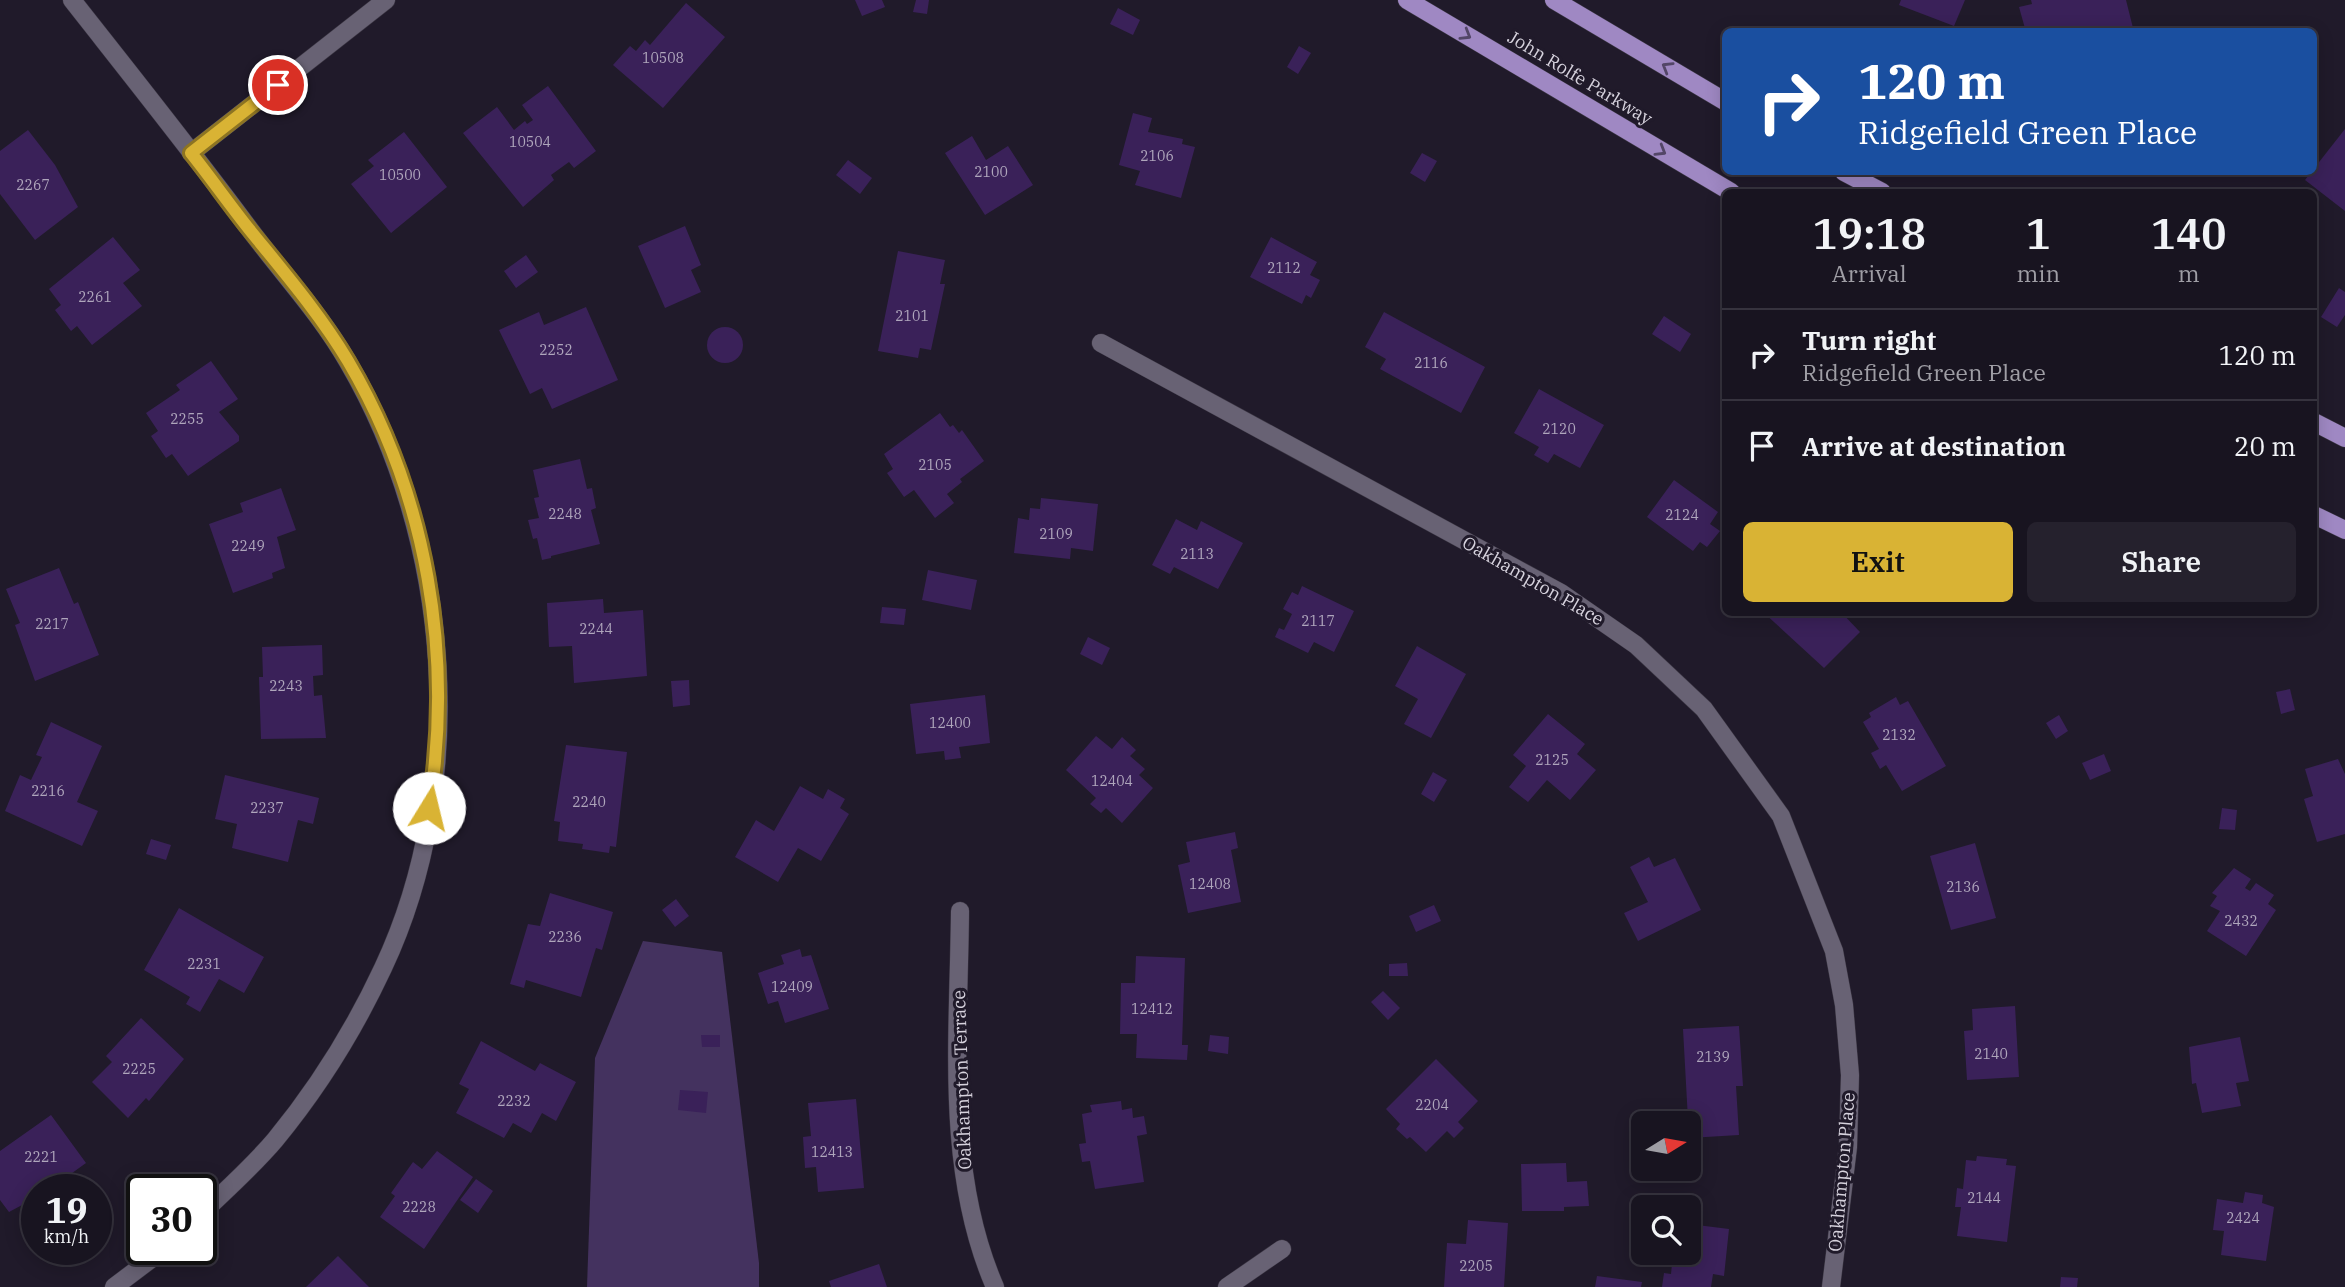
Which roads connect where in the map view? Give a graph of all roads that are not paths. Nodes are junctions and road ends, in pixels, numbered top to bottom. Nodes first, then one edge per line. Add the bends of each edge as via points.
1 (72, 0) edge
2 (386, 0) edge
3 (1407, 0) edge
4 (1554, 0) edge
5 (1722, 100) edge
6 (191, 153) junction
7 (1850, 175) edge
8 (1726, 189) edge
9 (1876, 189) edge
10 (1101, 343) dead end
11 (2317, 424) edge
12 (2345, 438) edge
13 (2317, 516) edge
14 (2345, 530) edge
15 (960, 911) dead end
16 (217, 1198) edge
17 (1282, 1249) dead end
18 (143, 1265) edge
19 (114, 1287) edge
20 (995, 1287) edge
21 (1227, 1287) edge
22 (1831, 1287) edge

1 - 6 street
2 - 6 street
3 -> 8 main road, John Rolfe Parkway
5 -> 4 main road
6 - 16 street via 348,361 384,435 411,505 428,573 439,708 436,764 422,852 402,925 383,970 326,1070 274,1140
7 - 9 main road
10 - 22 street, Oakhampton Place via 1561,593 1636,645 1704,709 1781,817 1833,951 1844,1005 1850,1075 1848,1146
11 - 12 main road
13 - 14 main road
15 - 20 street, Oakhampton Terrace via 961,1157 972,1215
17 - 21 street
18 - 19 street

